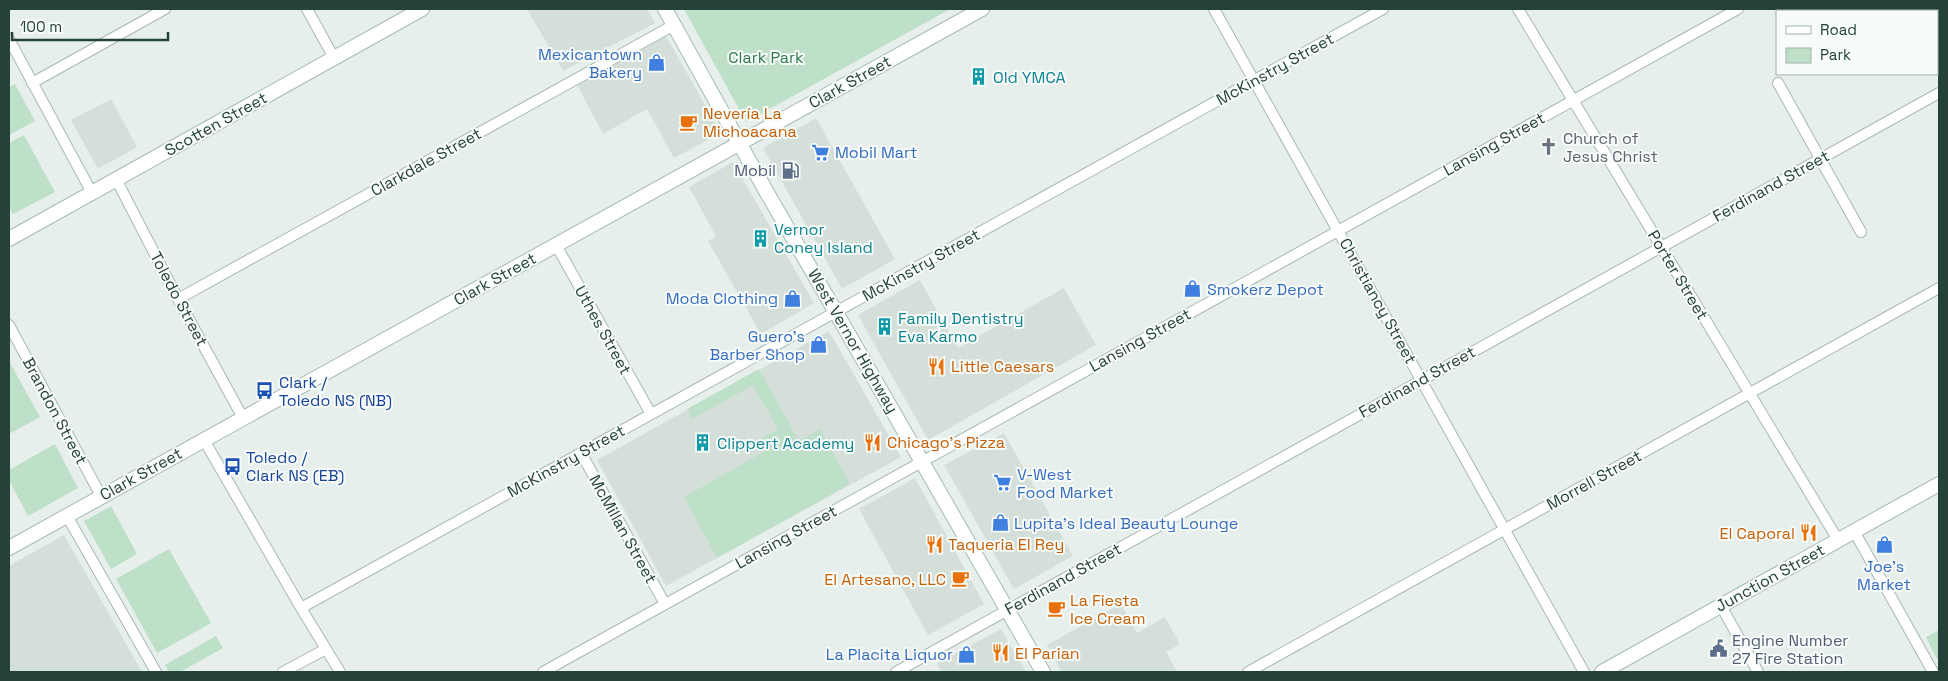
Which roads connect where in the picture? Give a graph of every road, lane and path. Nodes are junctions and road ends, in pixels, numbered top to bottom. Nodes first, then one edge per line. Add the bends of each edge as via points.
1 (165, 9) edge
2 (307, 9) edge
3 (422, 9) edge
4 (665, 9) edge
5 (982, 9) edge
6 (1214, 9) edge
7 (1383, 9) edge
8 (1518, 9) edge
9 (1738, 9) edge
10 (674, 25) junction
11 (9, 39) edge
12 (334, 58) junction
13 (1254, 80) junction
14 (32, 82) junction
15 (1778, 83) dead end
16 (1939, 93) edge
17 (1572, 101) junction
18 (740, 143) junction
19 (1820, 159) junction
20 (116, 179) junction
21 (92, 193) junction
22 (1338, 230) junction
23 (1861, 232) dead end
24 (9, 239) edge
25 (556, 245) junction
26 (1661, 247) junction
27 (1939, 288) edge
28 (178, 299) junction
29 (836, 312) junction
30 (9, 325) edge
31 (1422, 380) junction
32 (1749, 394) junction
33 (651, 414) junction
34 (243, 418) junction
35 (204, 440) junction
36 (581, 453) junction
37 (922, 462) junction
38 (1939, 484) edge
39 (102, 496) junction
40 (67, 516) junction
41 (1506, 529) junction
42 (1854, 531) junction
43 (1838, 540) junction
44 (9, 548) edge
45 (665, 604) junction
46 (1721, 606) junction
47 (301, 608) junction
48 (1007, 610) junction
49 (326, 649) junction
50 (156, 672) edge
51 (283, 672) edge
52 (340, 672) edge
53 (543, 672) edge
54 (896, 672) edge
55 (1043, 672) edge
56 (1248, 672) edge
57 (1584, 672) edge
58 (1602, 672) edge
59 (1758, 672) edge
60 (1933, 672) edge

1 - 14 street
2 - 12 street
3 - 12 street, Scotten Street
4 - 10 street, West Vernor Highway
5 - 18 street, Clark Street
6 - 13 street, Christiancy Street
7 - 13 street, McKinstry Street
8 - 17 street, Porter Street
9 - 17 street, Lansing Street
10 - 18 street, West Vernor Highway
10 - 28 street, Clarkdale Street
11 - 14 street
12 - 20 street, Scotten Street
13 - 22 street, Christiancy Street
13 - 29 street, McKinstry Street
14 - 21 street
15 - 19 street
16 - 19 street, Ferdinand Street
17 - 22 street, Lansing Street
17 - 26 street, Porter Street
18 - 25 street, Clark Street
18 - 29 street, West Vernor Highway
19 - 23 street
19 - 26 street, Ferdinand Street
20 - 21 street, Scotten Street
20 - 28 street, Toledo Street
21 - 24 street, Scotten Street
22 - 31 street, Christiancy Street
22 - 37 street, Lansing Street
25 - 33 street, Uthes Street
25 - 34 street, Clark Street
26 - 31 street, Ferdinand Street
26 - 32 street, Porter Street
27 - 32 street, Morrell Street
28 - 34 street, Toledo Street
29 - 33 street, McKinstry Street
29 - 37 street, West Vernor Highway
30 - 39 street, Brandon Street
31 - 41 street, Christiancy Street
31 - 48 street, Ferdinand Street
32 - 41 street, Morrell Street
32 - 43 street, Porter Street
33 - 36 street, McKinstry Street
34 - 35 street, Clark Street
35 - 39 street, Clark Street
35 - 47 street
36 - 45 street, McMillan Street
36 - 47 street, McKinstry Street
37 - 45 street, Lansing Street
37 - 48 street, West Vernor Highway
38 - 42 street, Junction Street
39 - 40 street, Clark Street
40 - 44 street, Clark Street
40 - 50 street
41 - 56 street, Morrell Street
41 - 57 street, Christiancy Street
42 - 43 street, Junction Street
42 - 60 street
43 - 46 street, Junction Street
45 - 53 street, Lansing Street
46 - 58 street, Junction Street
46 - 59 street
47 - 49 street
48 - 54 street, Ferdinand Street
48 - 55 street, West Vernor Highway
49 - 51 street
49 - 52 street

